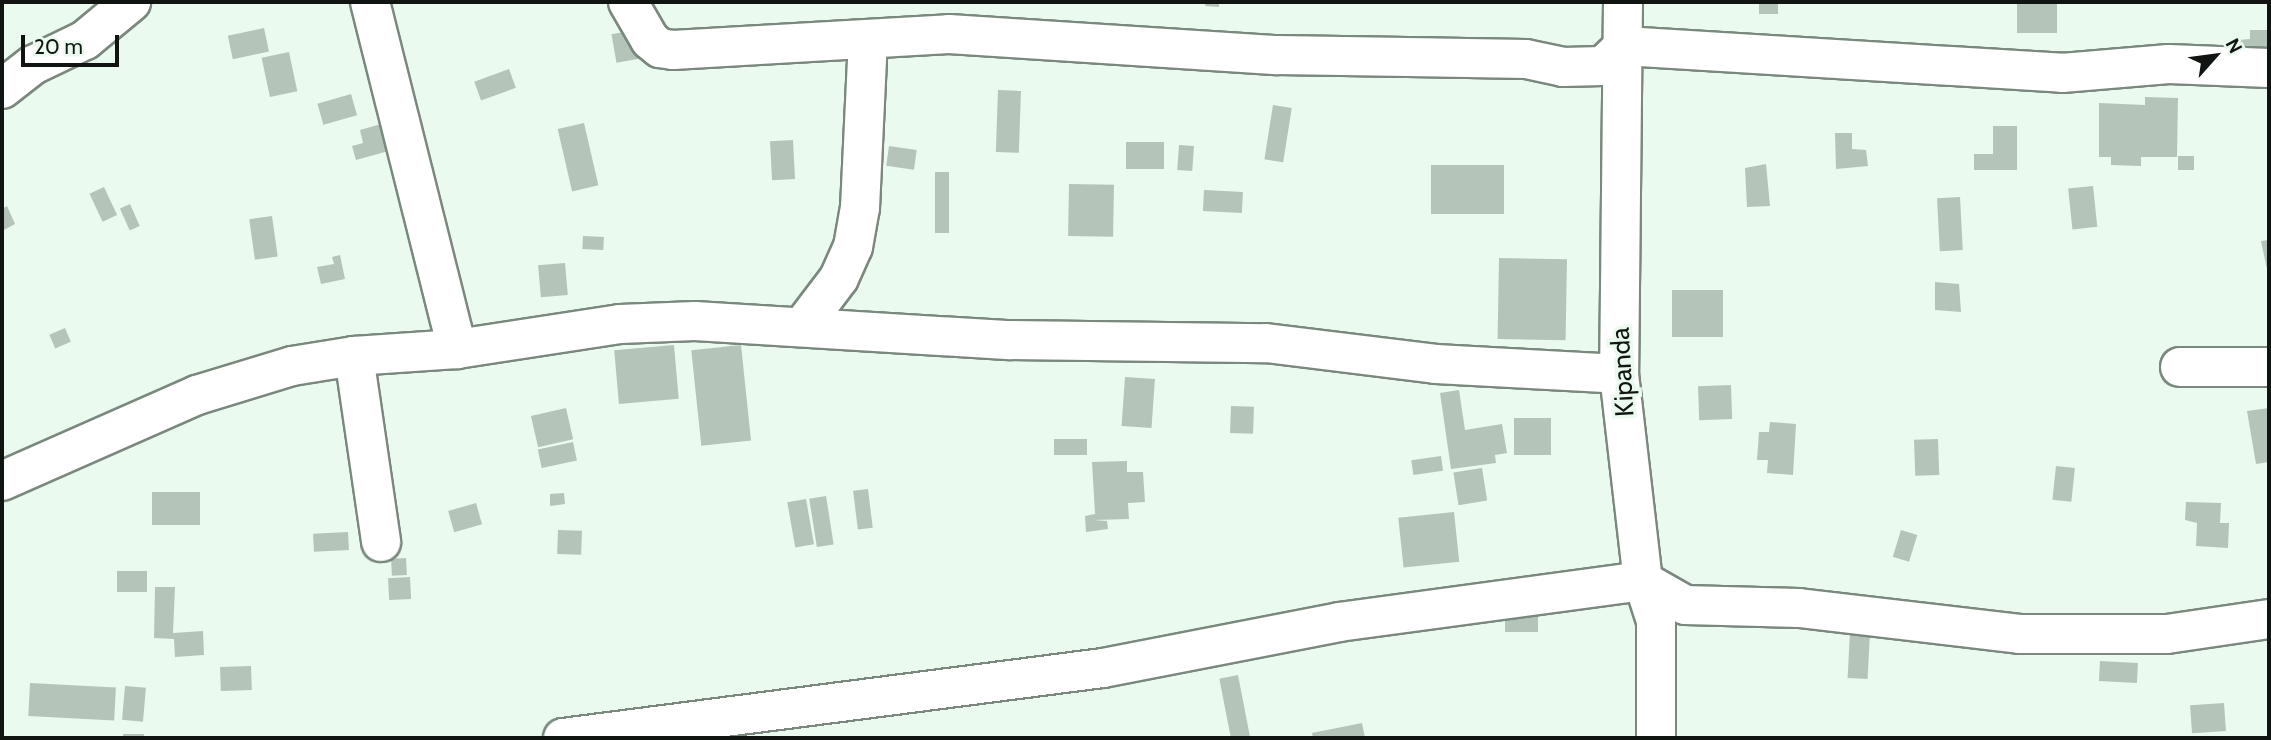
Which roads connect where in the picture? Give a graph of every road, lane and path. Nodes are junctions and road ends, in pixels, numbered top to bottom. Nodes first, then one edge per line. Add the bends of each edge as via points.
1 (131, 2) edge
2 (370, 2) edge
3 (628, 2) edge
4 (1623, 2) edge
5 (868, 40) junction
6 (1624, 47) junction
7 (2269, 68) edge
8 (2, 89) edge
9 (802, 327) junction
10 (457, 349) junction
11 (355, 356) junction
12 (2180, 367) dead end
13 (2269, 367) edge
14 (1619, 374) junction
15 (2, 481) edge
16 (381, 542) dead end
17 (1643, 581) junction
18 (2269, 619) edge
19 (713, 728) edge
20 (563, 738) edge
21 (1656, 738) edge

1 - 8 street via 85,40 33,65
2 - 10 street
3 - 5 street via 660,48
4 - 6 street, Kipanda
5 - 6 street via 949,34 1278,55 1527,59 1586,67 1603,66
5 - 9 street via 860,208 853,247 839,278
6 - 7 street via 2062,73 2169,64
6 - 14 street, Kipanda
9 - 10 street via 695,321 620,324
9 - 14 street via 1010,340 1266,343 1436,364
10 - 11 street
11 - 15 street via 292,366 197,396
11 - 16 street
12 - 13 street
14 - 17 street, Kipanda
17 - 18 street via 1685,605 1799,608 2018,634 2167,634
17 - 19 street via 1339,622 1103,668
17 - 21 street, Kipanda via 1656,621
19 - 20 street

